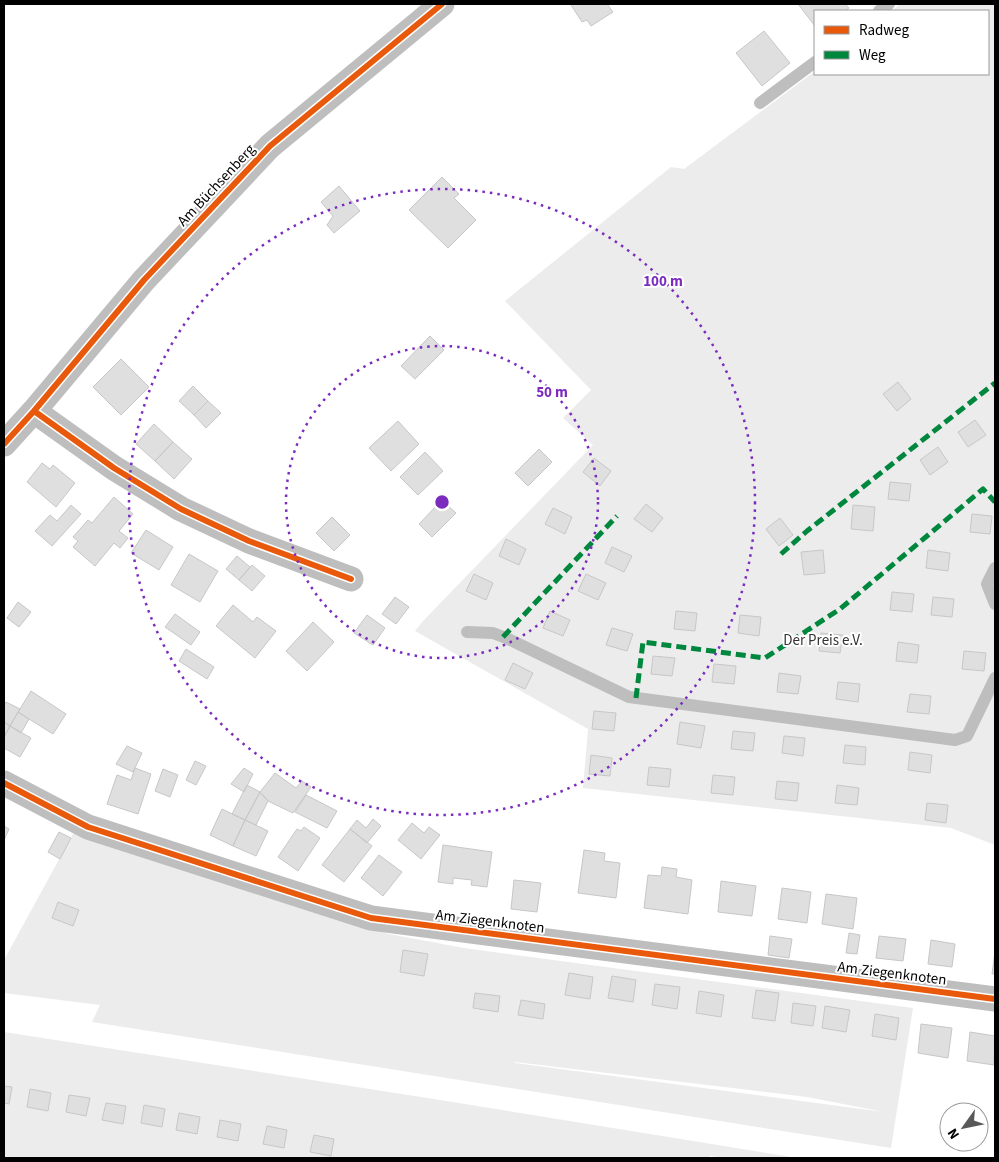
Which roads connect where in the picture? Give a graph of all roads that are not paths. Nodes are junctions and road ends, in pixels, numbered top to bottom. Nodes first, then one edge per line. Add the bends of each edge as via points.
1 (442, 4) edge
2 (814, 63) edge
3 (760, 103) dead end
4 (34, 411) junction
5 (4, 444) edge
6 (995, 568) edge
7 (351, 579) dead end
8 (995, 604) edge
9 (467, 632) dead end
10 (995, 678) edge
11 (4, 783) edge
12 (995, 999) edge

1 - 4 street, Am Büchsenberg via 270,146 144,280
2 - 3 lane
4 - 5 street, Am Büchsenberg
4 - 7 street via 114,468 181,510 249,542
6 - 8 lane via 987,584
9 - 10 lane via 493,633 506,638 629,697 955,740 967,736
11 - 12 street, Am Ziegenknoten via 88,827 371,918

